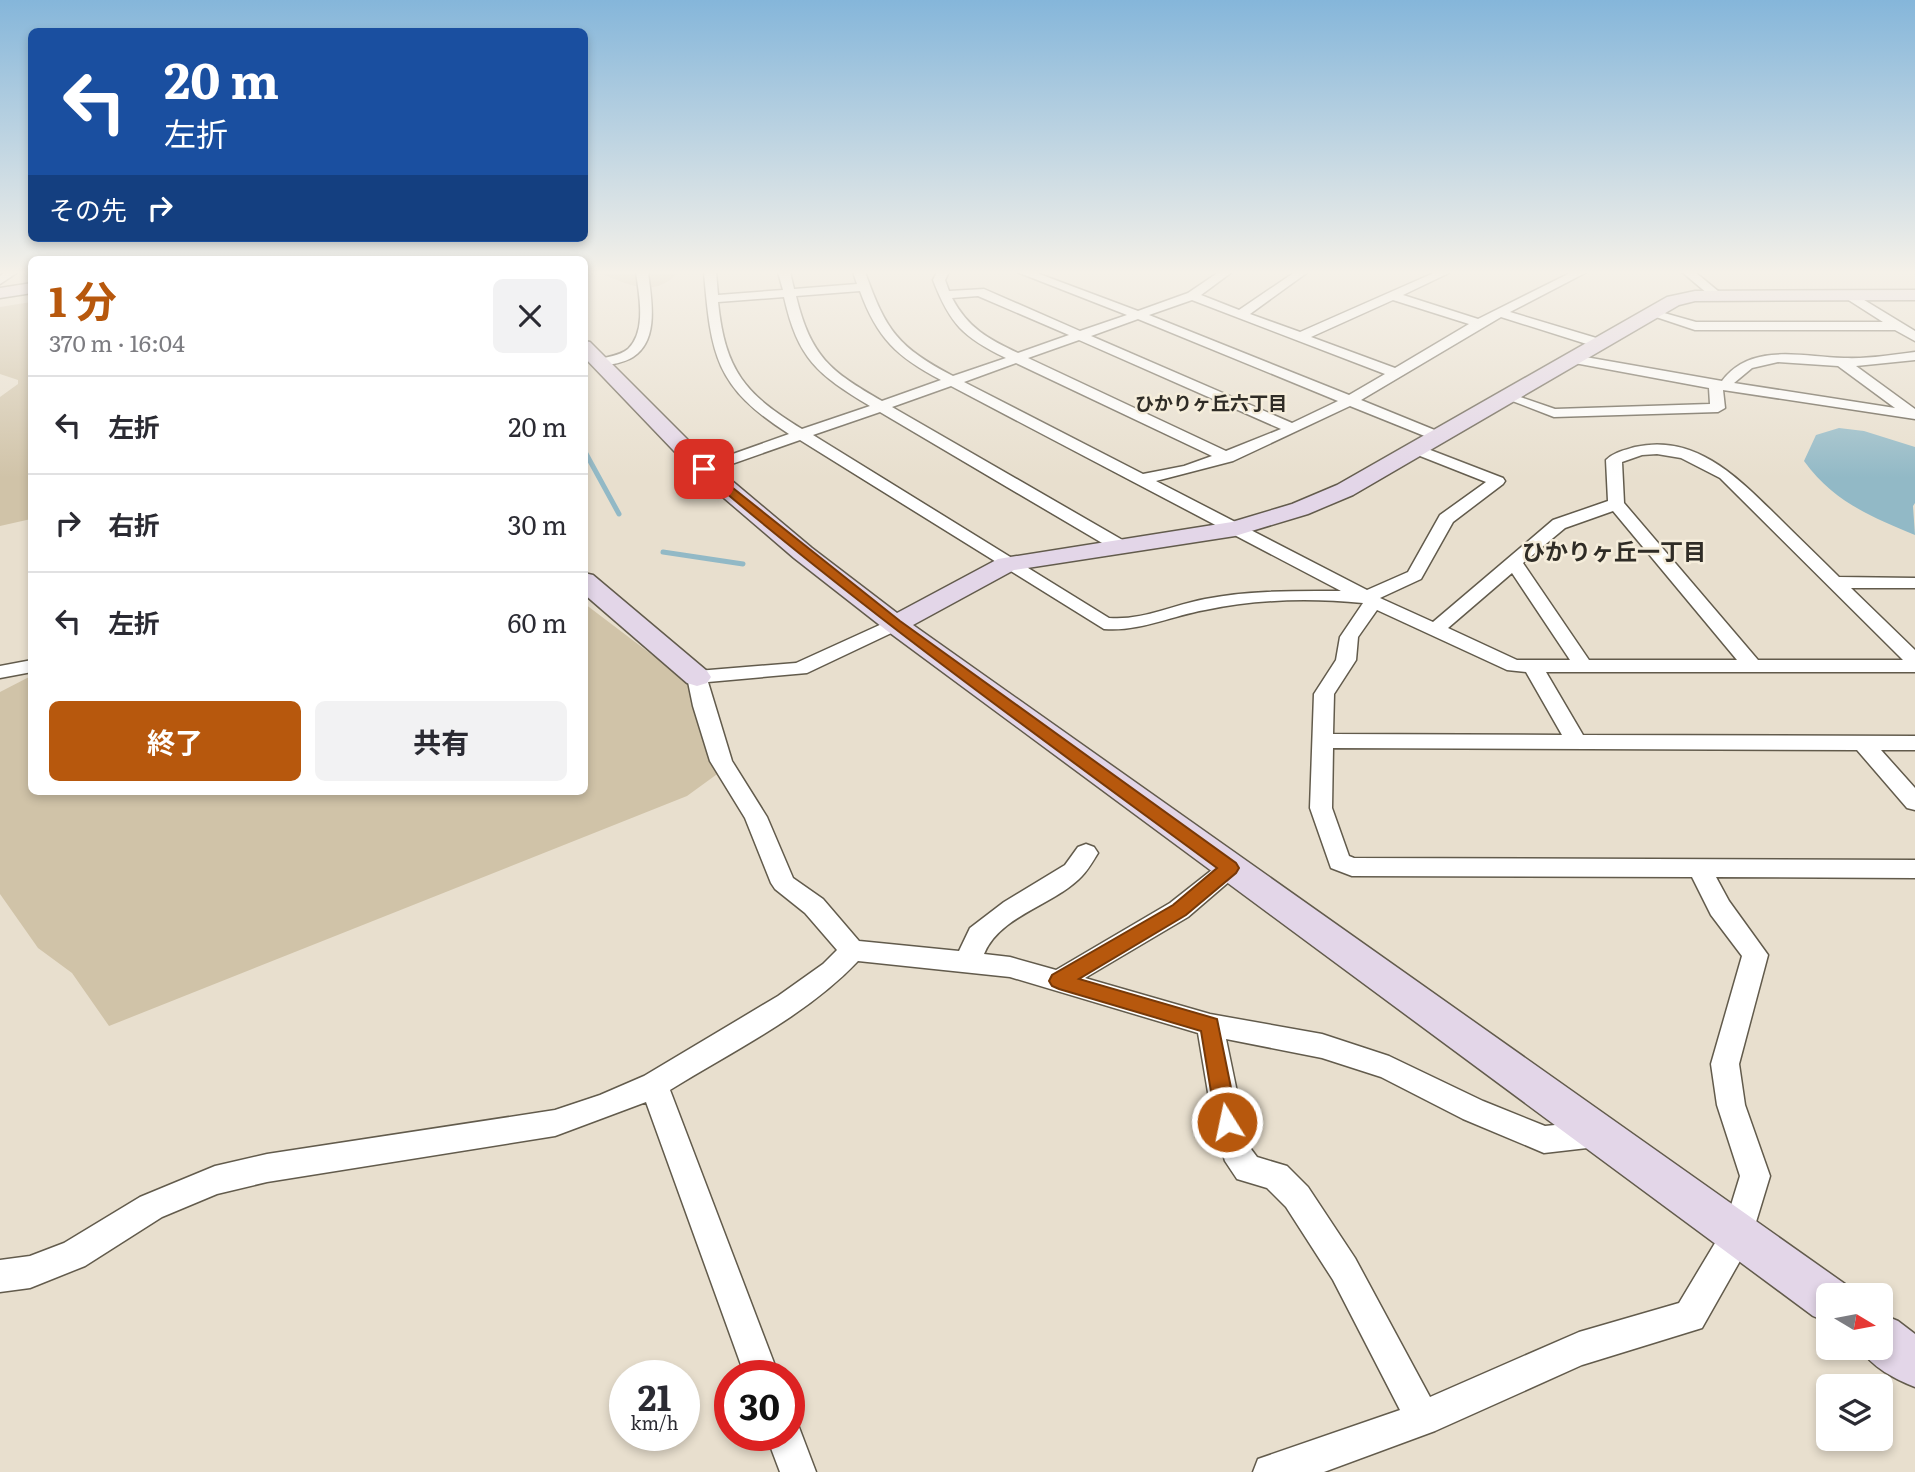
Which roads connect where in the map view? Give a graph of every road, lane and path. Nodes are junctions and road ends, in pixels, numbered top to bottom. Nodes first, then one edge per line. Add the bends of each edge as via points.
1 (639, 341) edge
2 (718, 341) edge
3 (801, 341) edge
4 (891, 341) edge
5 (981, 341) edge
6 (1067, 341) edge
7 (1091, 341) edge
8 (1201, 341) edge
9 (1310, 341) edge
10 (1450, 341) edge
11 (1590, 341) edge
12 (1602, 341) edge
13 (1598, 343) junction
14 (1915, 356) edge
15 (1018, 358) junction
16 (590, 359) edge
17 (1574, 359) junction
18 (1842, 362) junction
19 (1396, 373) junction
20 (951, 382) junction
21 (1720, 384) junction
22 (1509, 397) junction
23 (1349, 401) junction
24 (879, 407) junction
25 (1293, 429) junction
26 (802, 435) junction
27 (1437, 436) junction
28 (1415, 449) junction
29 (1228, 458) junction
30 (704, 469) junction
31 (1139, 480) junction
32 (1616, 504) junction
33 (1235, 529) junction
34 (1120, 546) junction
35 (1515, 564) junction
36 (1007, 565) junction
37 (1836, 582) junction
38 (588, 583) edge
39 (1915, 583) edge
40 (1370, 599) junction
41 (895, 624) junction
42 (1436, 629) junction
43 (1915, 663) edge
44 (1582, 664) junction
45 (1751, 664) junction
46 (1532, 665) junction
47 (28, 667) edge
48 (0, 672) edge
49 (697, 677) junction
50 (1324, 741) junction
51 (1577, 742) junction
52 (1863, 743) junction
53 (1915, 743) edge
54 (1915, 802) edge
55 (1086, 853) dead end
56 (1230, 868) junction
57 (1915, 869) edge
58 (1700, 870) junction
59 (852, 950) junction
60 (967, 963) junction
61 (1059, 981) junction
62 (1210, 1025) junction
63 (654, 1084) junction
64 (1597, 1134) junction
65 (1738, 1234) junction
66 (0, 1276) edge
67 (1816, 1291) edge
68 (1894, 1348) edge
69 (756, 1360) edge
70 (1915, 1363) edge
71 (1423, 1419) junction
72 (790, 1451) edge
73 (798, 1472) edge
74 (1271, 1472) edge

1 - 16 street via 630,354
2 - 26 street via 727,370 745,392 771,416
3 - 24 street via 836,380
4 - 20 street via 914,361
5 - 15 street
6 - 15 street
7 - 25 street
8 - 23 street
9 - 19 street
10 - 19 street
11 - 13 street
12 - 13 street
13 - 17 street
14 - 18 street
15 - 20 street
15 - 29 street
16 - 30 street
17 - 21 street
17 - 22 street
18 - 21 street via 1789,359 1746,364
18 - 21 street via 1915,415
19 - 23 street
20 - 24 street
20 - 31 street
21 - 22 street via 1717,408 1554,413
22 - 27 street
23 - 25 street
23 - 27 street
24 - 26 street
24 - 34 street
25 - 29 street
26 - 30 street
26 - 36 street
27 - 28 street
28 - 33 street via 1345,490
28 - 40 street via 1497,481 1446,519 1415,575
29 - 31 street
30 - 41 street
31 - 33 street
32 - 35 street via 1559,524
32 - 37 street via 1614,460 1624,454 1643,450 1696,458 1726,475
32 - 45 street
33 - 34 street
33 - 40 street
34 - 36 street
35 - 42 street
35 - 44 street
36 - 40 street via 1104,623 1123,625 1205,604 1263,596
36 - 41 street
37 - 39 street
37 - 43 street
38 - 49 street
40 - 42 street
40 - 50 street via 1349,637 1346,660 1324,694
41 - 49 street via 800,670
41 - 56 street
42 - 46 street via 1514,666
43 - 45 street
44 - 45 street
44 - 46 street
46 - 51 street
47 - 48 street
49 - 59 street via 721,761 756,817 783,883 814,906
50 - 51 street
50 - 58 street via 1321,808 1339,862 1352,867
51 - 52 street
52 - 53 street
52 - 54 street
55 - 60 street via 1073,871 979,935
56 - 61 street via 1179,910
56 - 64 street
57 - 58 street
58 - 65 street via 1720,908 1755,955 1725,1064 1731,1105 1755,1176
59 - 60 street
59 - 63 street via 787,1004
60 - 61 street via 1010,967
61 - 62 street
62 - 64 street via 1322,1046 1390,1068 1544,1140
62 - 71 street via 1235,1151 1248,1169 1276,1176 1297,1197 1345,1269
63 - 66 street via 555,1123 215,1180 151,1208 74,1255 30,1272
63 - 69 street
64 - 65 street
65 - 67 street
65 - 71 street via 1690,1316 1579,1349
68 - 70 street
71 - 74 street
72 - 73 street

